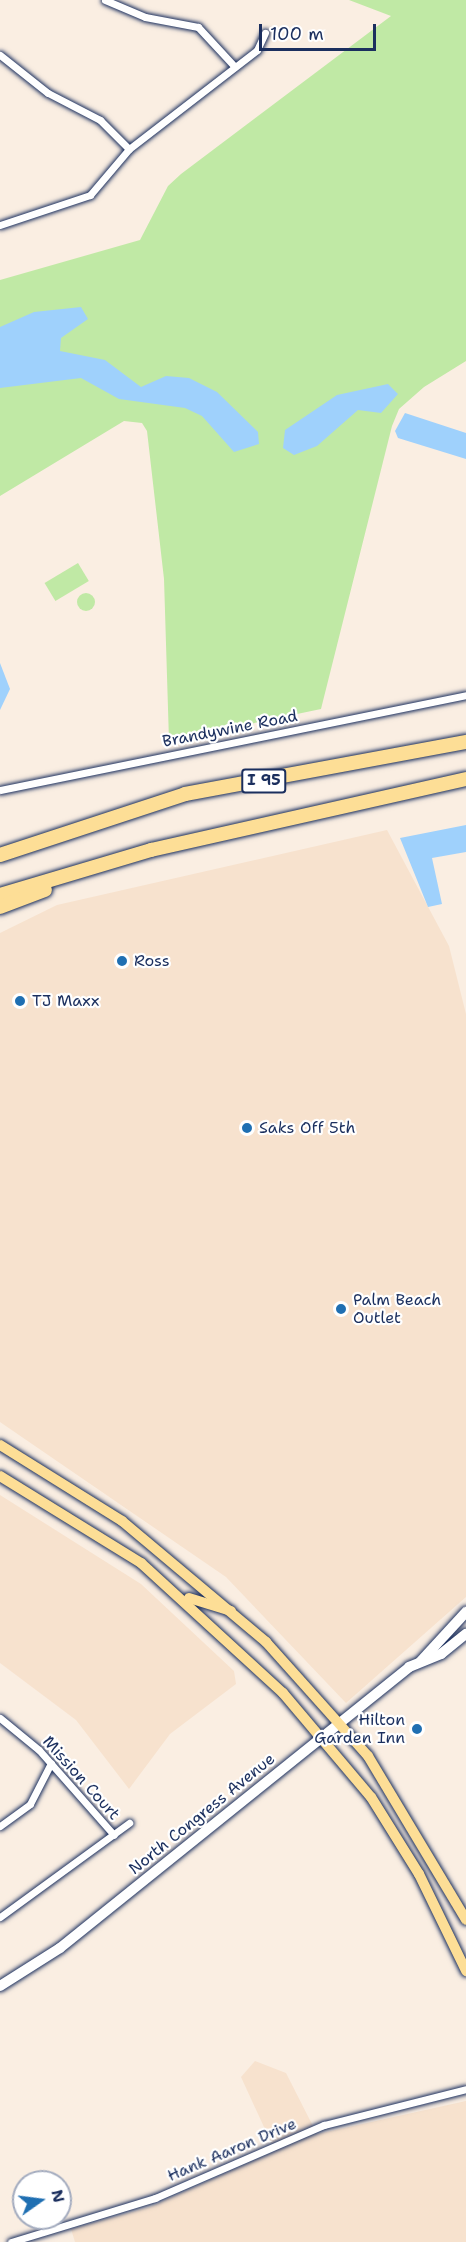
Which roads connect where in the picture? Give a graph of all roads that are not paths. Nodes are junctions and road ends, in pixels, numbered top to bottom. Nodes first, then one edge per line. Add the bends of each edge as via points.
1 (105, 0) edge
2 (265, 33) dead end
3 (0, 55) edge
4 (235, 67) junction
5 (129, 149) junction
6 (0, 225) edge
7 (466, 695) edge
8 (466, 742) edge
9 (466, 779) edge
10 (0, 790) edge
11 (151, 850) junction
12 (4, 853) edge
13 (0, 895) edge
14 (0, 907) edge
15 (0, 1445) edge
16 (0, 1476) edge
17 (176, 1591) junction
18 (232, 1611) junction
19 (466, 1612) edge
20 (466, 1634) edge
21 (421, 1661) junction
22 (0, 1718) edge
23 (341, 1722) junction
24 (323, 1737) junction
25 (51, 1763) junction
26 (129, 1823) dead end
27 (0, 1826) edge
28 (114, 1834) junction
29 (0, 1917) edge
30 (466, 1920) edge
31 (466, 1971) edge
32 (0, 1986) edge
33 (466, 2089) edge
34 (11, 2242) edge

1 - 4 street via 136,14 198,27
2 - 4 street via 257,50
3 - 5 street via 48,93 100,120
4 - 5 street
5 - 6 street via 99,188 80,201
7 - 10 street, Brandywine Road
8 - 12 highway, I 95 via 185,794
9 - 11 highway
11 - 13 highway
11 - 14 highway
15 - 18 main road via 122,1521
16 - 17 main road via 105,1537
17 - 18 main road
17 - 24 main road
18 - 23 main road
19 - 21 street, North Congress Avenue
20 - 21 street, North Congress Avenue via 441,1654
21 - 23 street, North Congress Avenue
22 - 25 street, Mission Court
23 - 24 street, North Congress Avenue
23 - 30 main road via 389,1788
24 - 31 main road via 371,1797 413,1865
24 - 32 street, North Congress Avenue via 60,1948
25 - 27 street via 30,1804
25 - 28 street, Mission Court
26 - 28 street
28 - 29 street
33 - 34 street, Hank Aaron Drive via 324,2125 155,2198

